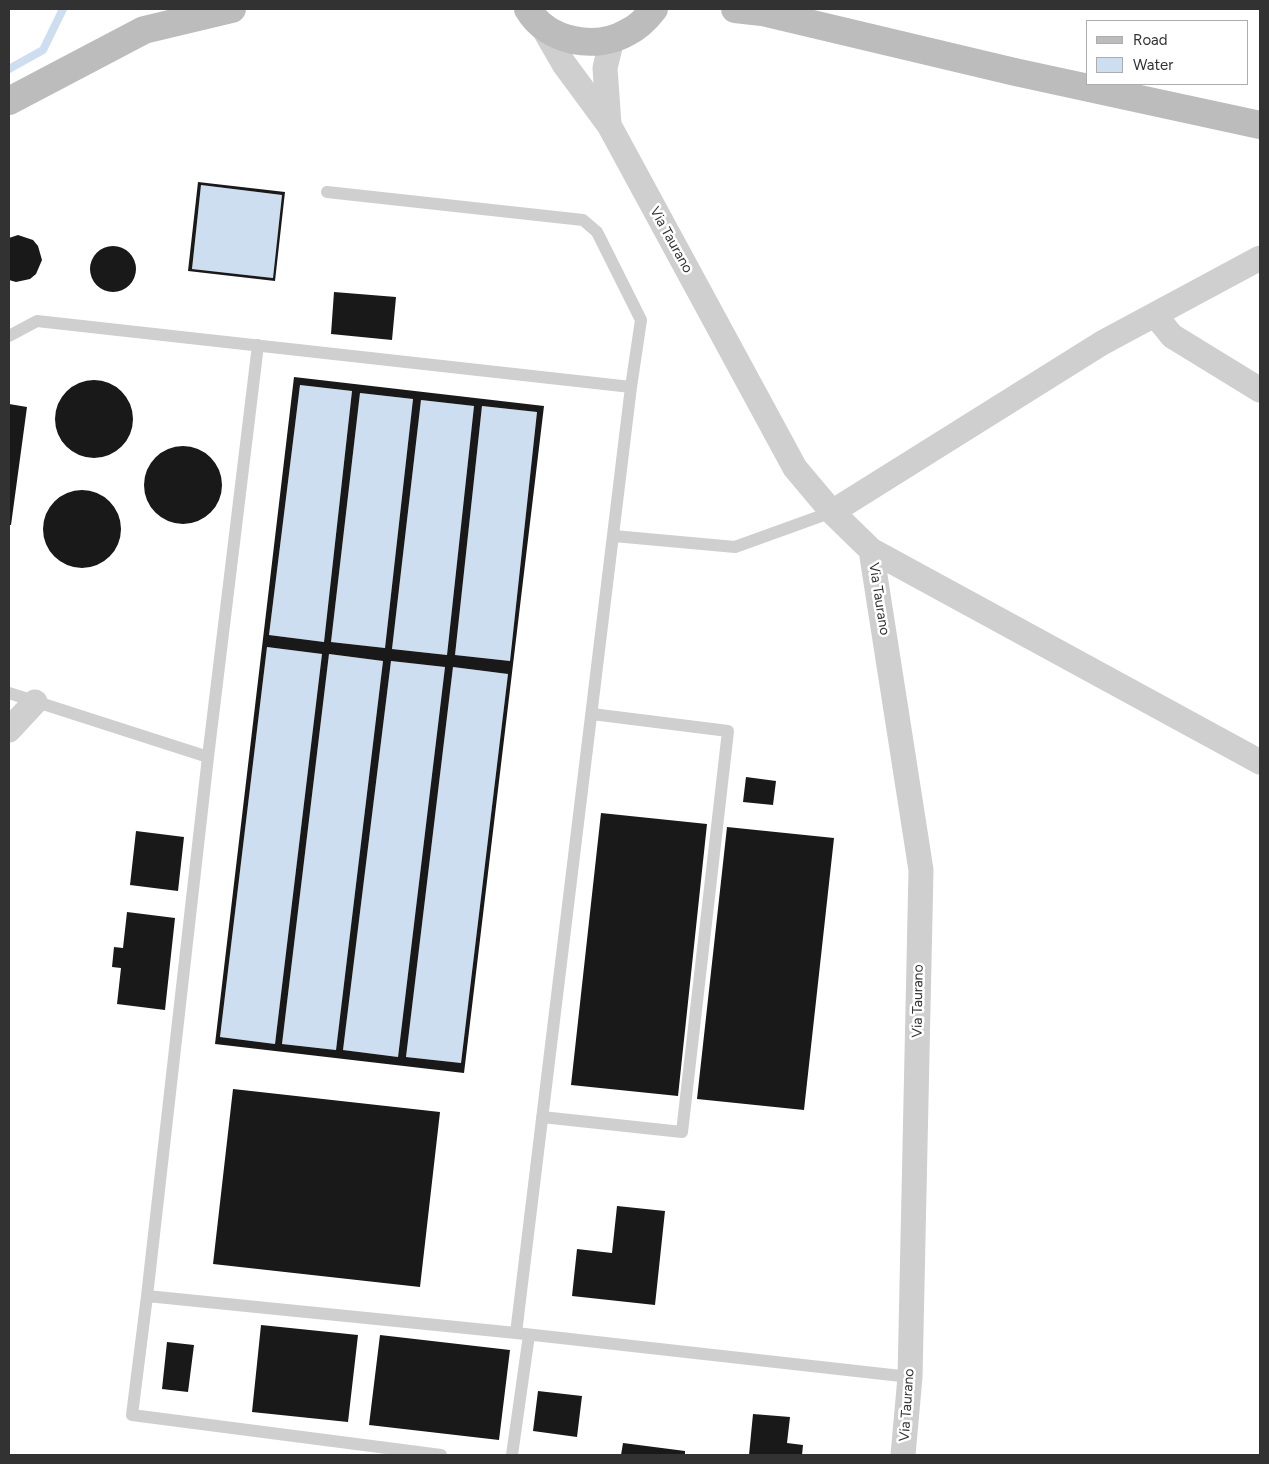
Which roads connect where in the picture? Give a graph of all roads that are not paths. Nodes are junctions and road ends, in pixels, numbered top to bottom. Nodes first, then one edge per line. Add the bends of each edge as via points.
1 (232, 9) edge
2 (660, 9) edge
3 (735, 9) edge
4 (529, 13) edge
5 (612, 39) junction
6 (9, 101) edge
7 (608, 125) junction
8 (1260, 125) edge
9 (327, 192) dead end
10 (1260, 258) edge
11 (1155, 315) junction
12 (9, 336) edge
13 (258, 346) junction
14 (632, 387) junction
15 (1260, 390) edge
16 (832, 512) junction
17 (614, 536) junction
18 (871, 550) junction
19 (9, 693) edge
20 (35, 702) junction
21 (592, 714) junction
22 (9, 730) edge
23 (208, 757) junction
24 (1260, 762) edge
25 (542, 1116) junction
26 (147, 1296) junction
27 (516, 1333) junction
28 (529, 1335) junction
29 (910, 1377) junction
30 (441, 1455) edge
31 (512, 1455) edge
32 (903, 1455) edge

1 - 6 street via 144,30
2 - 5 street via 628,33
3 - 8 street via 762,12
4 - 5 street via 557,34 575,41
4 - 7 street, Via Taurano
5 - 7 street, Via Taurano via 605,68
7 - 16 street, Via Taurano via 795,468
9 - 14 lane via 583,220 597,232 641,320
10 - 11 street
11 - 15 street via 1172,336
11 - 16 street via 1102,343
12 - 13 lane via 37,321
13 - 14 lane
13 - 23 lane
14 - 17 lane
16 - 17 lane via 735,548
16 - 18 street, Via Taurano
17 - 21 lane
18 - 24 street, Via Taurano
18 - 29 street, Via Taurano via 921,870
19 - 20 lane
20 - 22 street
20 - 23 lane
21 - 25 lane
21 - 25 lane via 728,731 682,1132
23 - 26 lane
25 - 27 lane
26 - 27 lane
26 - 30 lane via 132,1415
27 - 28 lane
28 - 29 lane
28 - 31 lane
29 - 32 street, Via Taurano

